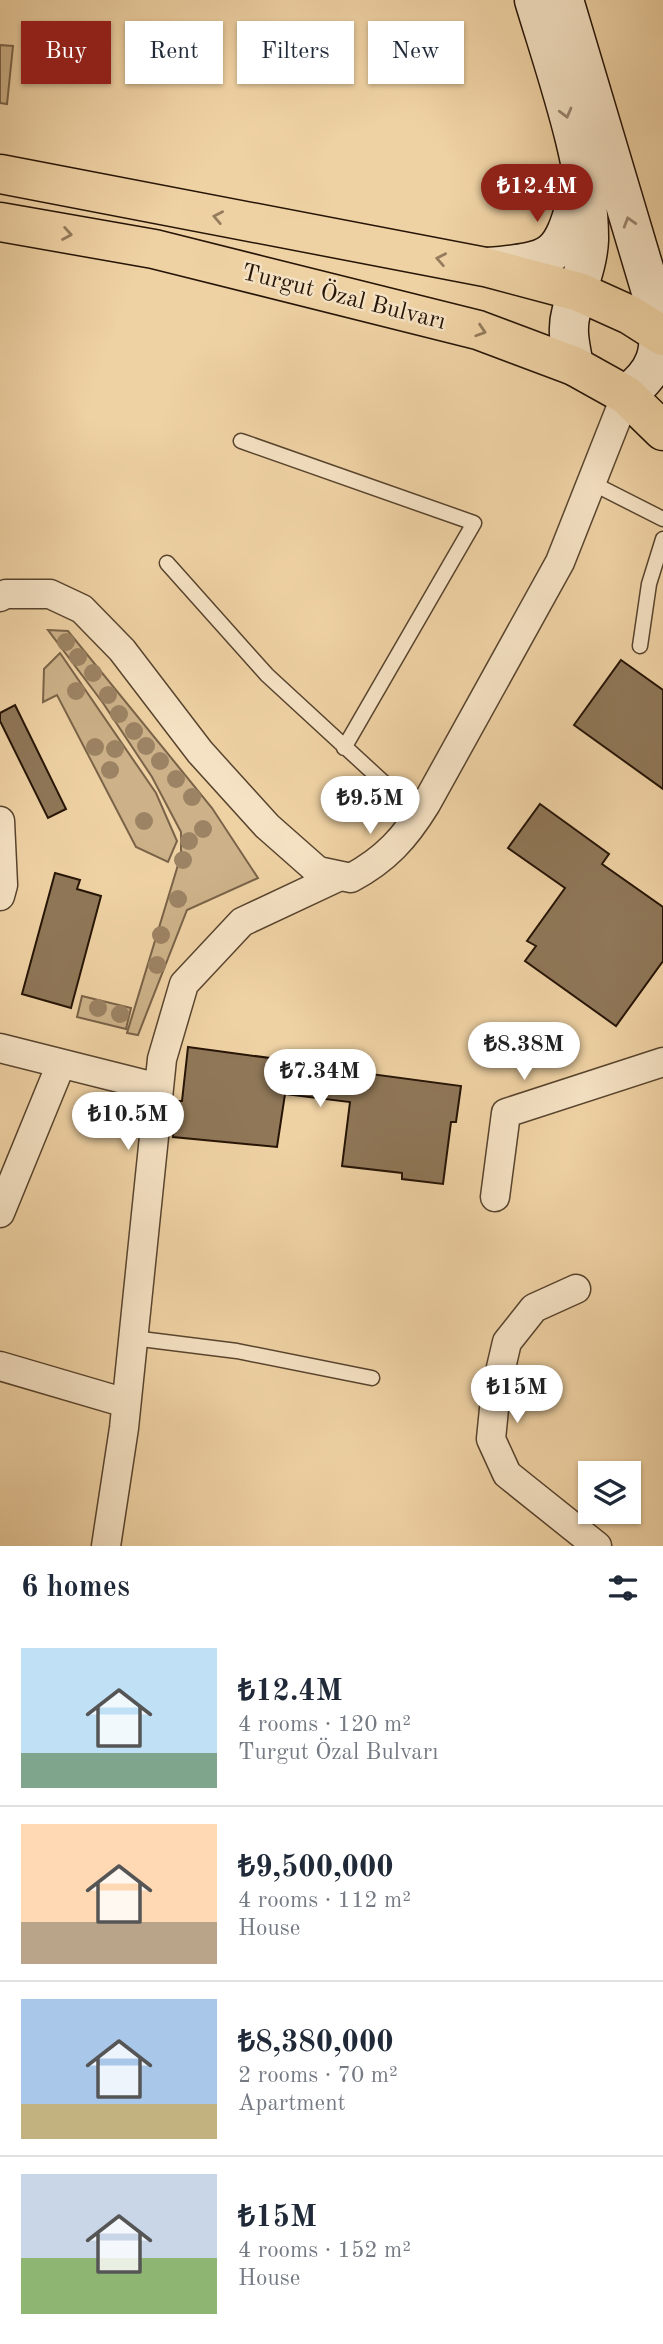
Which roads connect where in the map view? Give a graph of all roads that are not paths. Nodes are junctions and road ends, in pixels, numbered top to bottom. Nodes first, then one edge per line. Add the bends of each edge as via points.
1 (534, 0) edge
2 (564, 0) edge
3 (0, 174) edge
4 (583, 177) junction
5 (0, 222) edge
6 (485, 267) junction
7 (579, 292) junction
8 (662, 325) edge
9 (574, 366) junction
10 (626, 395) junction
11 (663, 430) edge
12 (241, 441) dead end
13 (592, 483) junction
14 (663, 519) edge
15 (663, 539) edge
16 (167, 563) dead end
17 (0, 597) edge
18 (640, 646) dead end
19 (344, 748) junction
20 (419, 815) junction
21 (0, 821) edge
22 (340, 876) junction
23 (0, 896) edge
24 (0, 1048) edge
25 (663, 1062) edge
26 (61, 1063) junction
27 (159, 1088) junction
28 (495, 1197) dead end
29 (0, 1213) edge
30 (576, 1289) dead end
31 (133, 1338) junction
32 (0, 1366) edge
33 (372, 1378) dead end
34 (126, 1403) junction
35 (106, 1546) edge
36 (597, 1546) edge

1 -> 4 main road
8 -> 2 main road
6 -> 3 highway, Turgut Özal Bulvarı
4 - 6 main road via 570,225 555,253 535,263
4 - 7 main road via 589,241
5 -> 9 highway, Turgut Özal Bulvarı via 154,250 478,330
6 - 7 highway, Turgut Özal Bulvarı
7 - 8 highway, Turgut Özal Bulvarı
7 - 9 main road via 569,336
8 - 10 main road via 656,363 644,381
9 - 10 highway, Turgut Özal Bulvarı
10 - 11 highway, Turgut Özal Bulvarı
10 - 13 street
12 - 19 lane via 474,523
13 - 14 lane
13 - 20 street via 560,562
15 - 18 lane via 649,584
16 - 19 lane via 267,675
17 - 22 street via 50,594 82,609 122,650 200,752 267,826 318,871
19 - 20 lane
20 - 22 street via 377,863 351,878
21 - 23 street
22 - 27 street via 242,922 184,984 162,1059
24 - 26 street
25 - 28 street via 506,1113
26 - 27 street
26 - 29 street
27 - 31 street
30 - 36 street via 534,1308 507,1342 495,1389 491,1439 508,1474
31 - 33 lane via 237,1351
31 - 34 street
32 - 34 street
34 - 35 street

